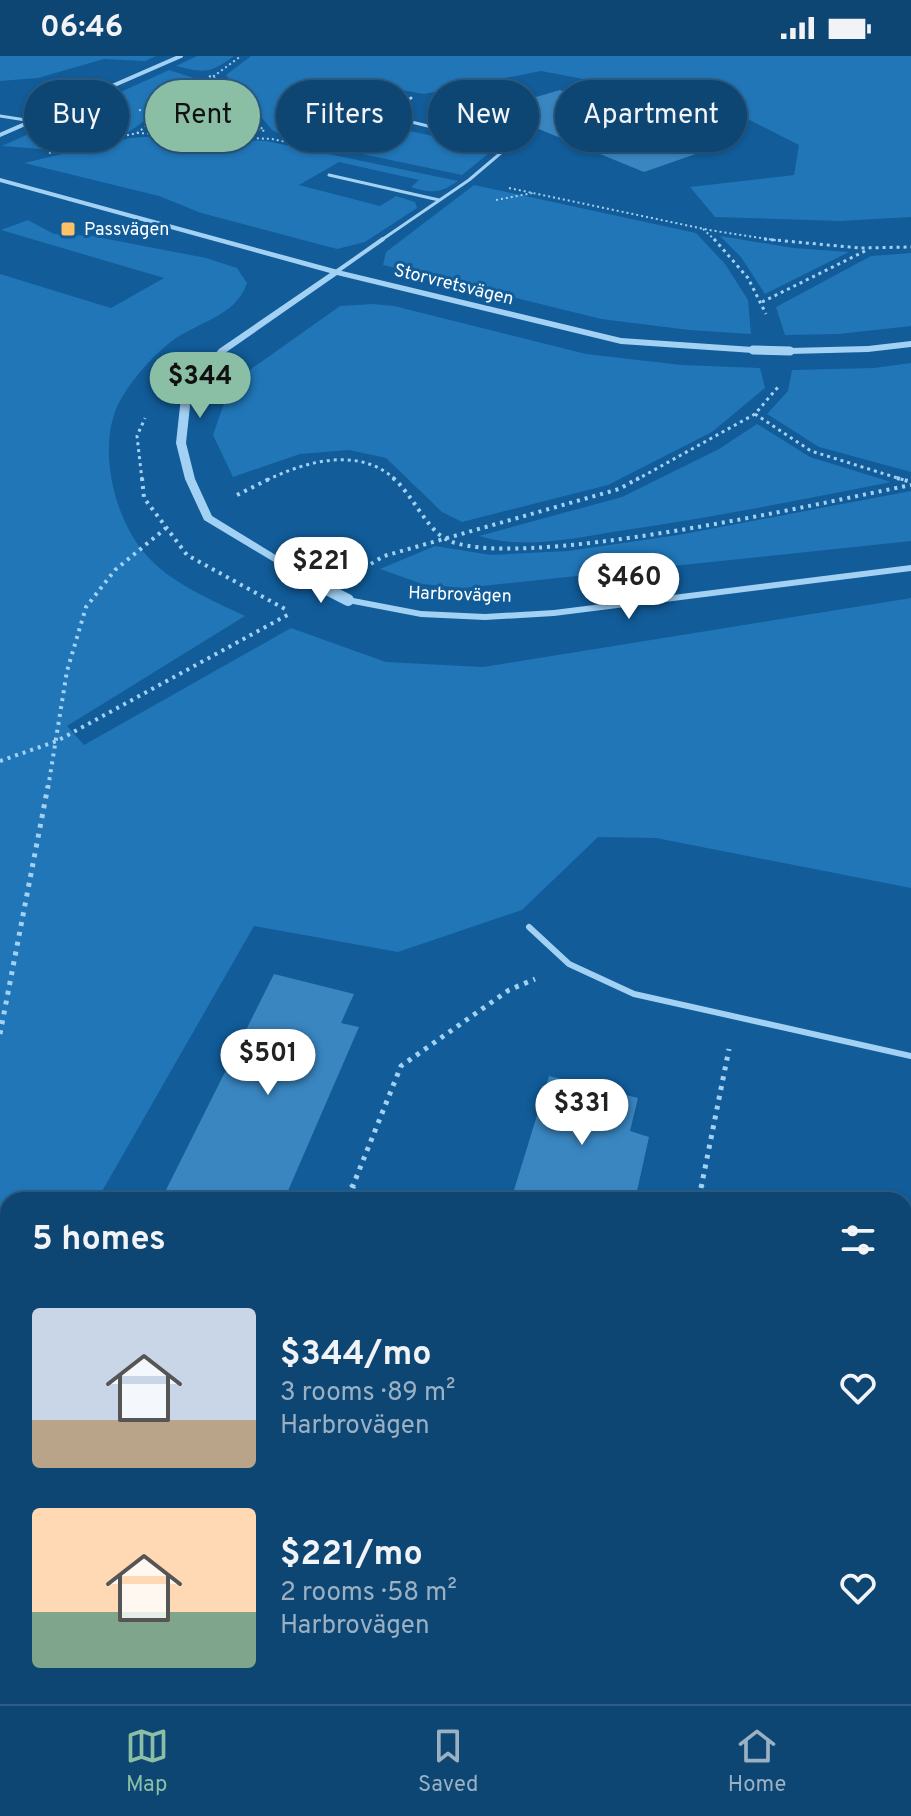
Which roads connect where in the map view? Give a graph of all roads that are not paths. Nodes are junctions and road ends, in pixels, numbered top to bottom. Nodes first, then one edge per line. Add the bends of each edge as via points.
1 (181, 56) edge
2 (126, 80) edge
3 (0, 116) edge
4 (24, 120) edge
5 (412, 122) edge
6 (24, 124) edge
7 (0, 135) edge
8 (329, 175) dead end
9 (0, 180) edge
10 (439, 200) junction
11 (336, 272) junction
12 (911, 344) edge
13 (911, 568) edge
14 (529, 927) dead end
15 (911, 1056) edge

1 - 2 street
3 - 4 lane
5 - 10 lane via 509,146
6 - 7 street
8 - 10 lane
9 - 11 street, Storvretsvägen
10 - 11 lane
11 - 12 street, Storvretsvägen, bridge via 621,341 790,351
11 - 13 street, Harbrovägen, bridge via 222,351 186,397 181,443 208,518 309,580 348,600 421,614 485,617
14 - 15 lane via 569,964 634,994

